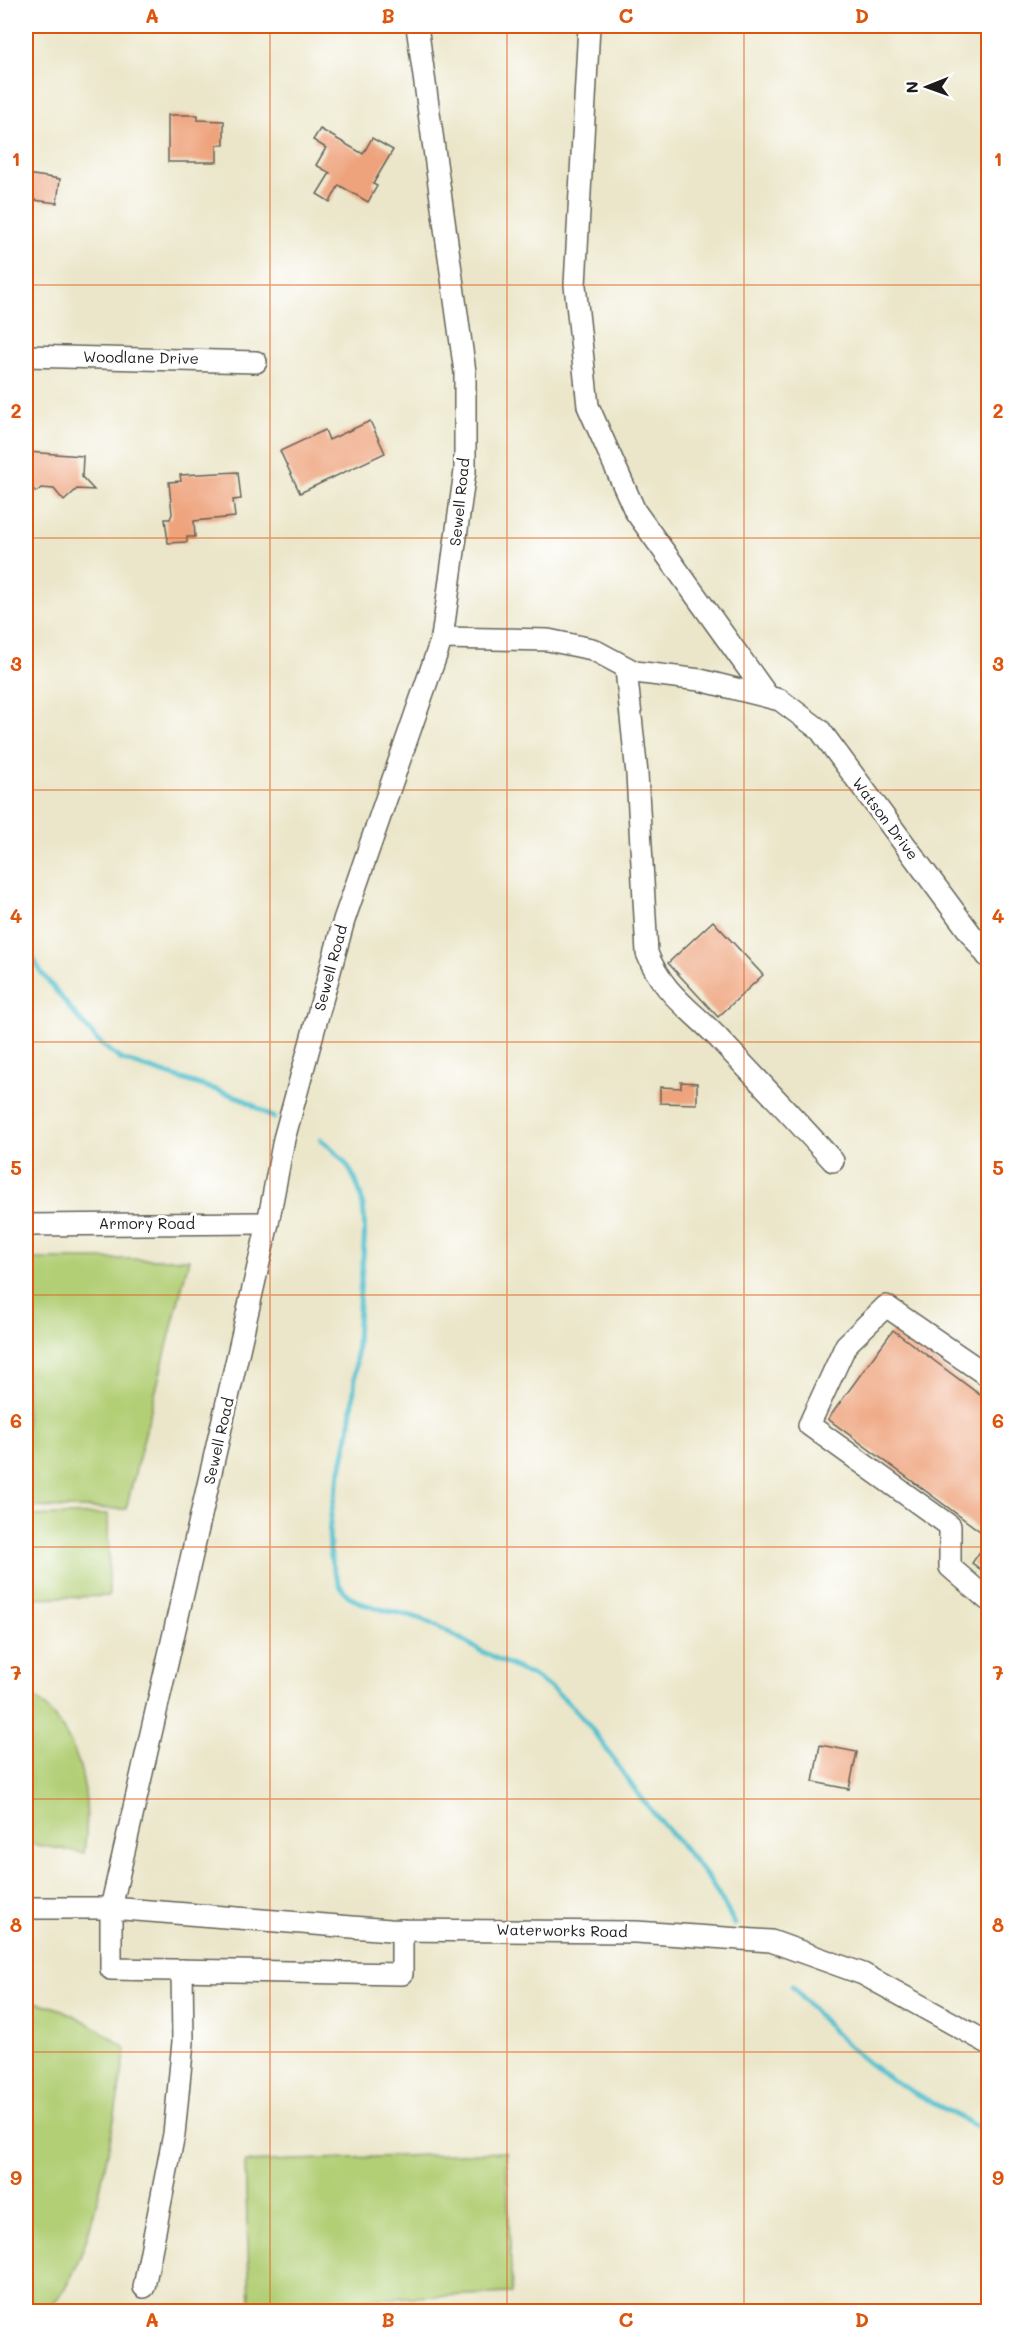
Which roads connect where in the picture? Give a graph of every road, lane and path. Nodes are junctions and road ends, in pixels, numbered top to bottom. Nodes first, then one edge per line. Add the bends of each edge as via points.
1 (417, 26) edge
2 (589, 26) edge
3 (26, 356) edge
4 (256, 362) dead end
5 (442, 638) junction
6 (626, 669) junction
7 (767, 695) junction
8 (988, 957) edge
9 (833, 1161) dead end
10 (268, 1223) junction
11 (26, 1225) edge
12 (988, 1376) edge
13 (988, 1600) edge
14 (26, 1908) edge
15 (111, 1908) junction
16 (402, 1930) junction
17 (182, 1970) junction
18 (988, 2043) edge
19 (144, 2287) dead end

1 - 5 street, Sewell Road via 465,372 465,471
2 - 7 street via 575,285 588,406 635,511
3 - 4 street, Woodlane Drive
5 - 6 street via 548,640 592,649
5 - 10 street, Sewell Road via 344,920 284,1139
6 - 7 street
6 - 9 street via 637,774 647,953 652,967 671,995 721,1040
7 - 8 street, Watson Drive via 820,730
10 - 11 street, Armory Road
10 - 15 street, Sewell Road
12 - 13 street via 886,1306 846,1345 810,1425 950,1526 950,1567
14 - 15 street, Waterworks Road
15 - 16 street, Waterworks Road
15 - 17 street, Sewell Road via 111,1969
16 - 17 street via 402,1974
16 - 18 street, Waterworks Road via 636,1932 775,1942 863,1974
17 - 19 street via 183,2042 174,2134

